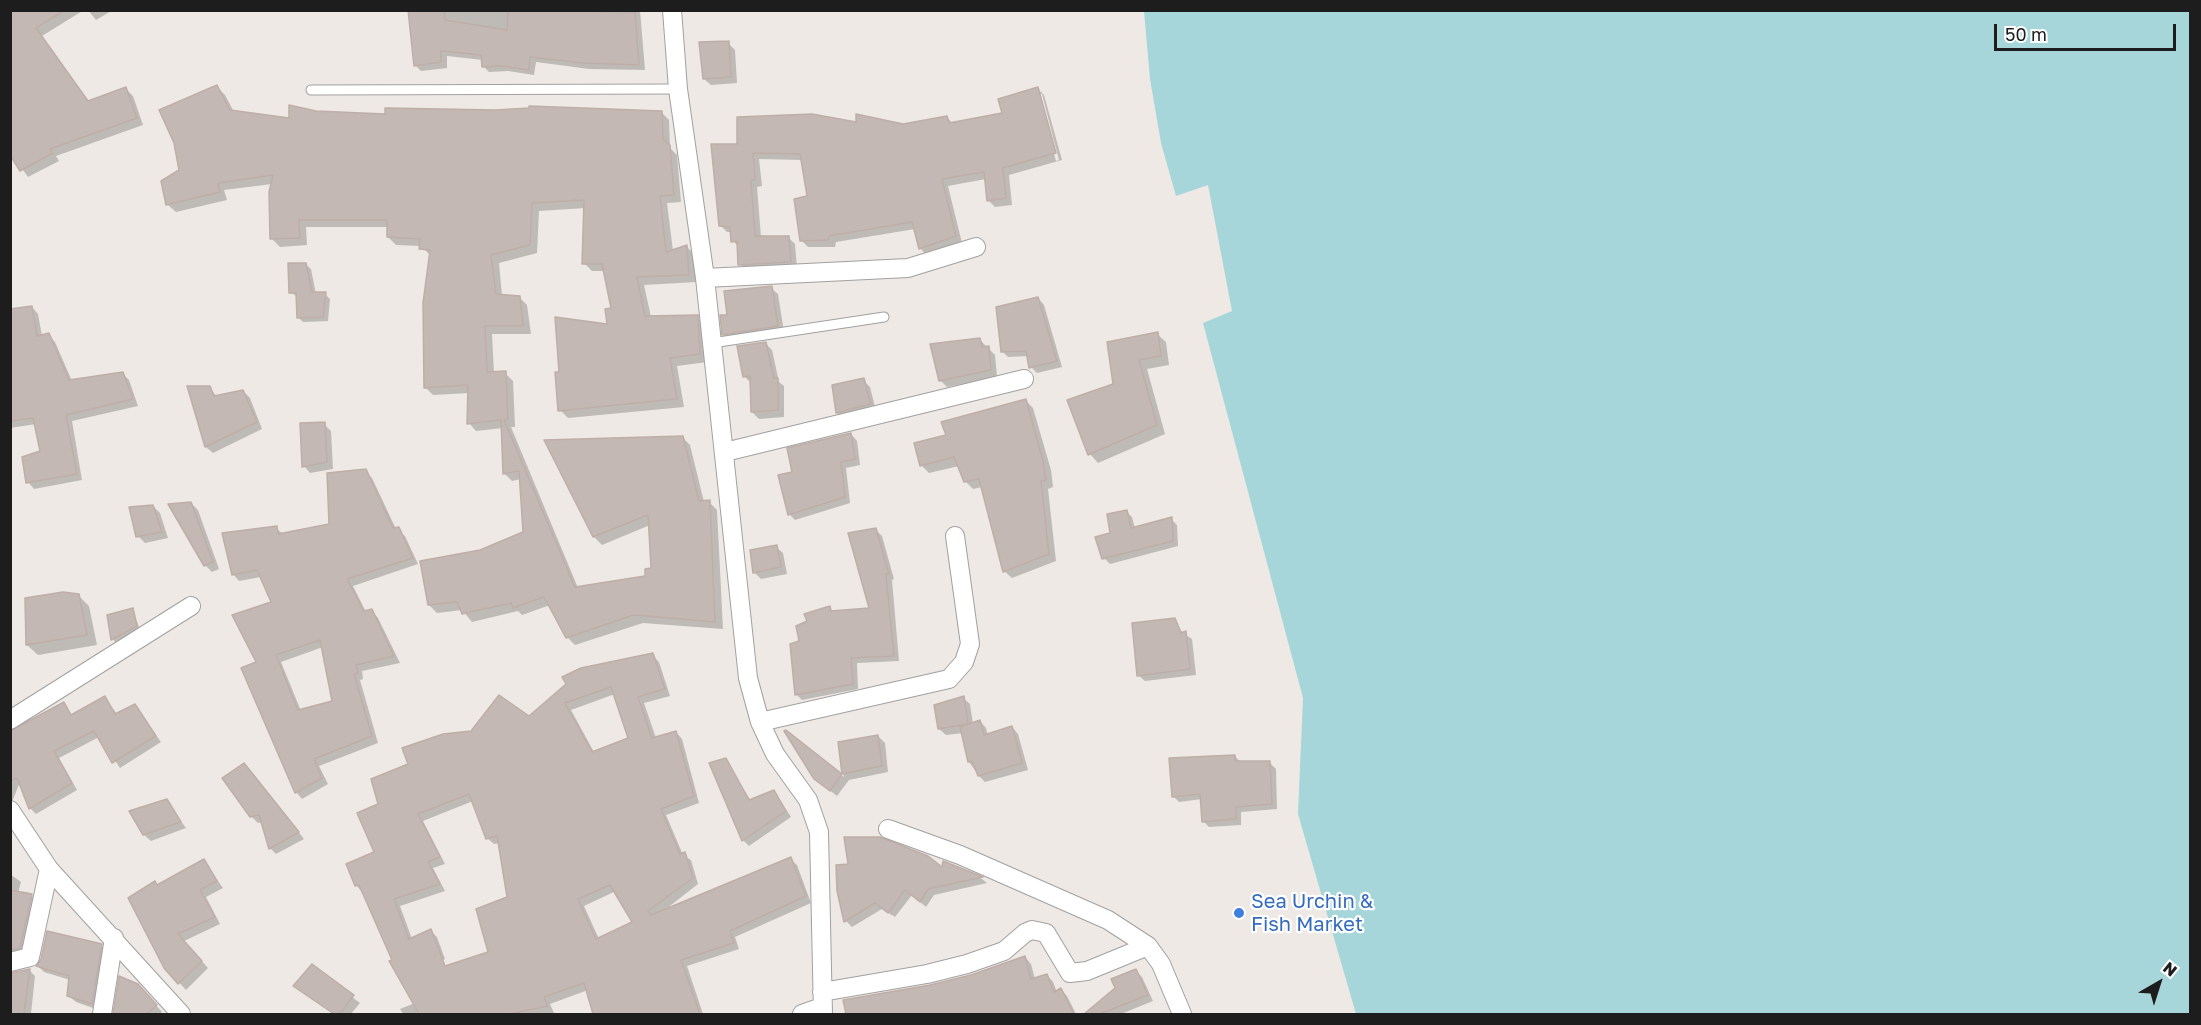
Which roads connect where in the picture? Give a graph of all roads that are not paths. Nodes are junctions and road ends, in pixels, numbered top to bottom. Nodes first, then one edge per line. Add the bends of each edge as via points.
1 (672, 10) edge
2 (678, 89) junction
3 (311, 90) dead end
4 (976, 247) dead end
5 (705, 278) junction
6 (884, 317) dead end
7 (712, 343) junction
8 (1024, 379) dead end
9 (724, 452) junction
10 (955, 536) dead end
11 (192, 606) dead end
12 (10, 720) edge
13 (760, 722) junction
14 (10, 810) edge
15 (888, 829) dead end
16 (50, 869) junction
17 (114, 938) junction
18 (1148, 946) junction
19 (10, 962) edge
20 (822, 1004) edge
21 (102, 1014) edge
22 (182, 1014) edge
23 (802, 1014) edge
24 (1182, 1014) edge

1 - 2 street
2 - 3 lane
2 - 5 street
4 - 5 street via 908,268
5 - 7 street
6 - 7 lane
7 - 9 street
8 - 9 street
9 - 13 street via 748,678
10 - 13 street via 970,644 963,662 949,679
11 - 12 street
13 - 20 street via 775,754 807,800 819,832
14 - 16 street
15 - 18 street via 960,855 1108,920
16 - 17 street
16 - 19 street via 30,957
17 - 21 street
17 - 22 street
18 - 20 street via 1087,971 1070,973 1046,933 1032,930 1004,951
18 - 24 street via 1161,964
20 - 23 street

